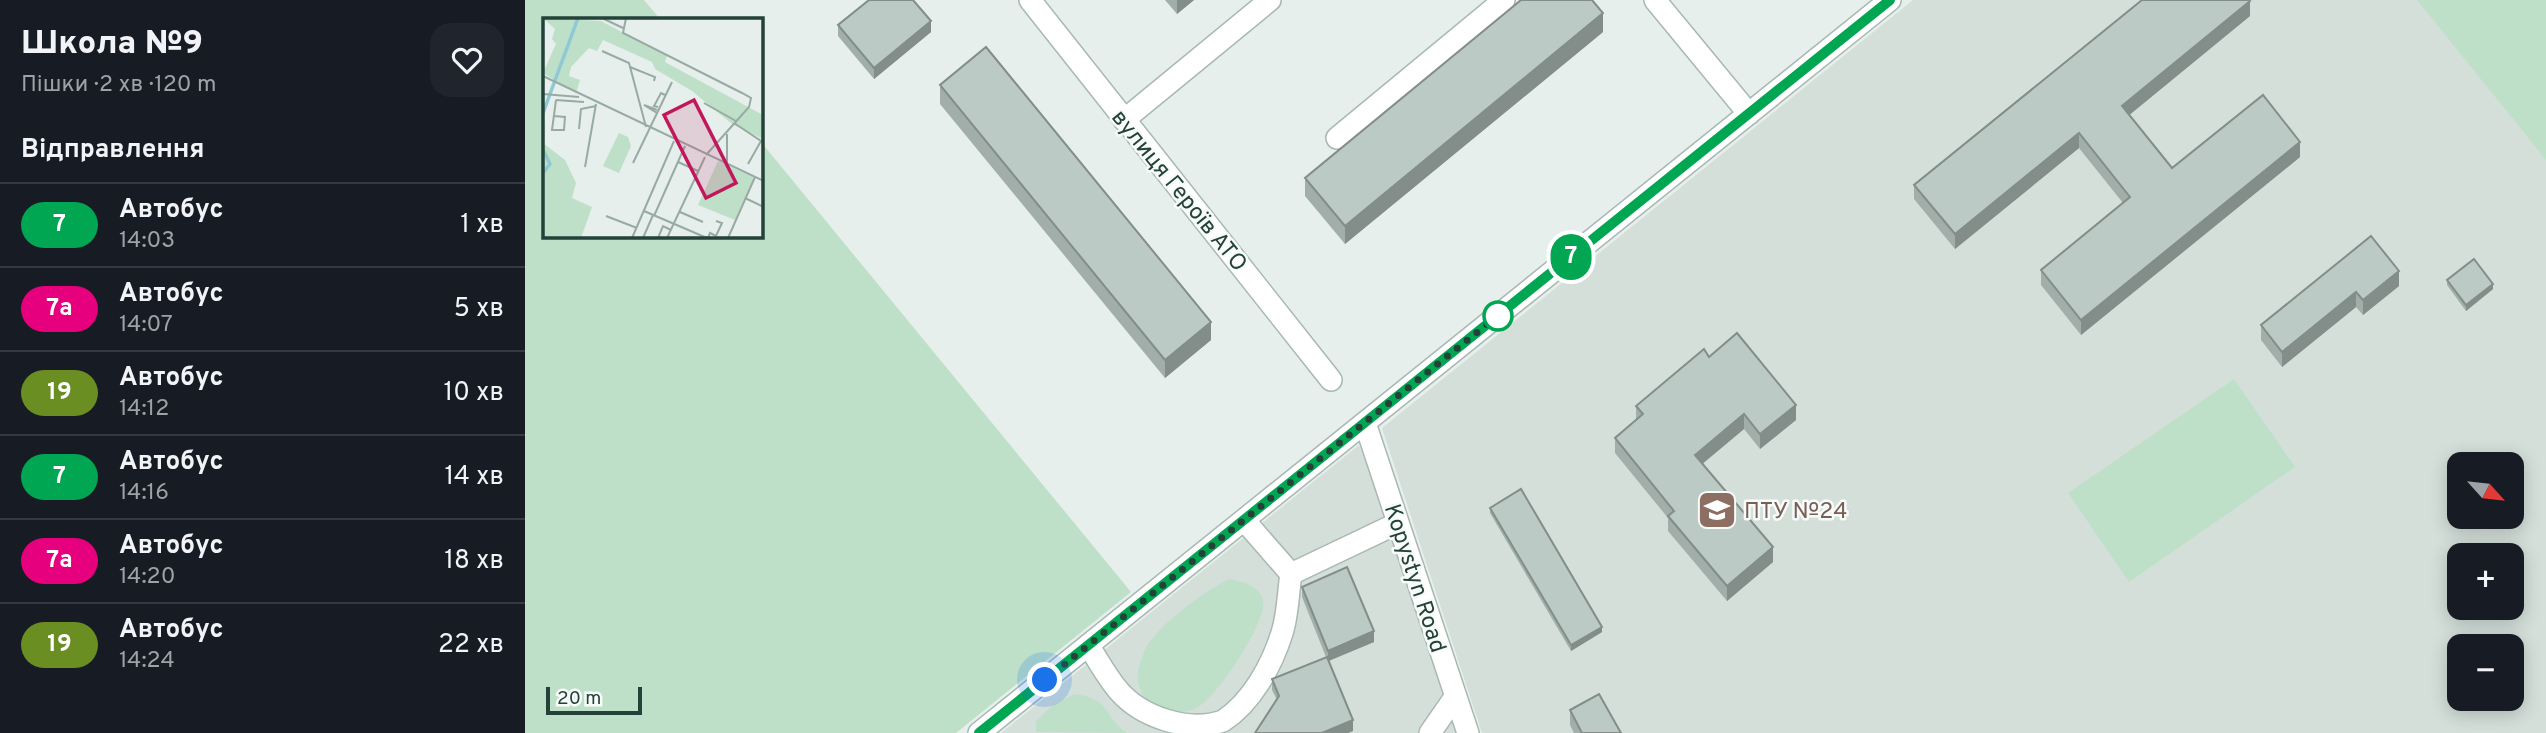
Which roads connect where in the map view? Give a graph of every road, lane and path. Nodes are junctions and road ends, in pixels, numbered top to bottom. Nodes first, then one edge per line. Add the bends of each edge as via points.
1 (1030, 0) edge
2 (1270, 0) edge
3 (1504, 0) edge
4 (1655, 0) edge
5 (1890, 0) edge
6 (1749, 114) junction
7 (1124, 120) junction
8 (1337, 138) dead end
9 (1331, 380) dead end
10 (1365, 423) junction
11 (1244, 520) junction
12 (1398, 523) junction
13 (1291, 574) junction
14 (1088, 645) junction
15 (1455, 697) junction
16 (979, 733) edge
17 (1430, 733) edge
18 (1468, 733) edge

1 - 7 street, вулиця Героїв АТО
2 - 7 street
3 - 8 street
4 - 6 street
5 - 6 street
6 - 10 street
7 - 9 street, вулиця Героїв АТО
10 - 11 street
10 - 12 street, Kopystyn Road
11 - 13 street
11 - 14 street
12 - 13 street
12 - 15 street, Kopystyn Road
13 - 14 street via 1283,631 1265,672 1245,703 1221,723 1195,730 1173,727 1145,714 1118,690
14 - 16 street
15 - 17 street
15 - 18 street, Kopystyn Road

